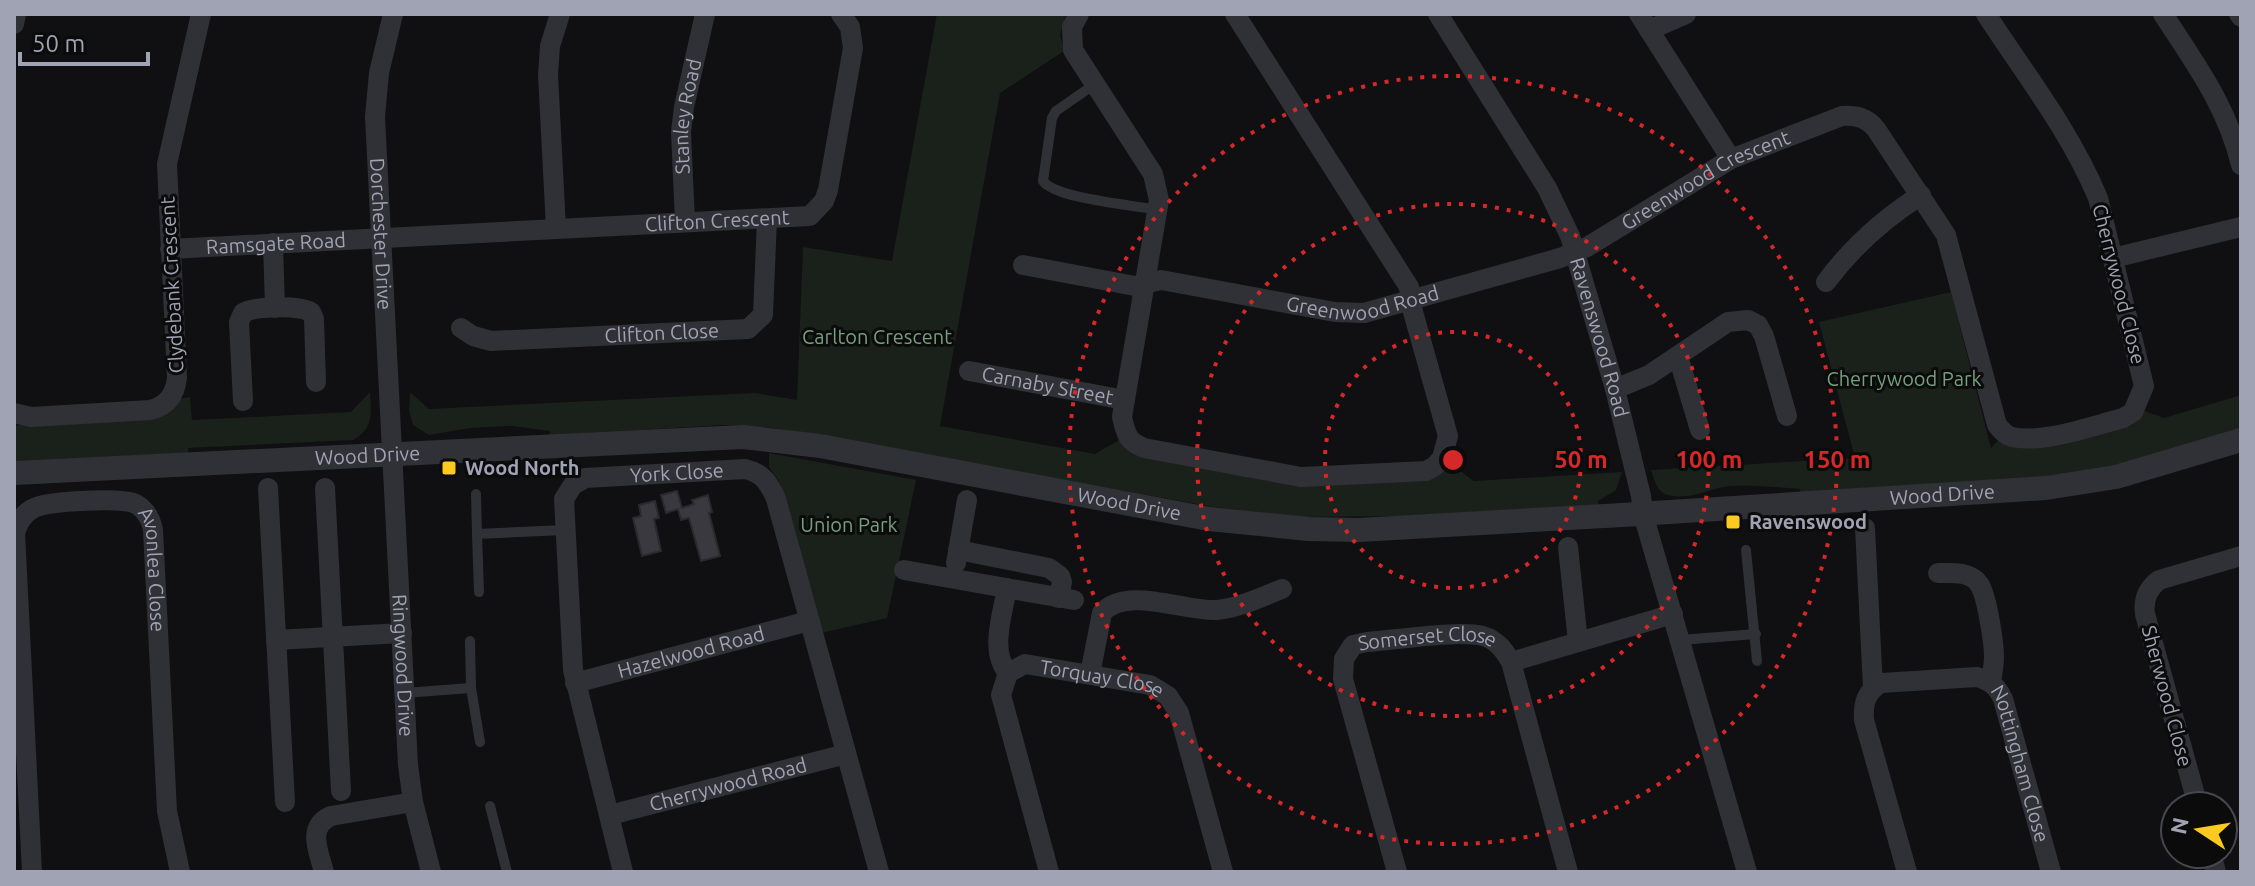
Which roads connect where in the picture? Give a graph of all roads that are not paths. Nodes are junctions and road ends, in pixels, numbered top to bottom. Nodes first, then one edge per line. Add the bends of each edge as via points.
1 (16, 14) edge
2 (201, 14) edge
3 (393, 14) edge
4 (560, 14) edge
5 (705, 14) edge
6 (841, 14) edge
7 (1079, 14) edge
8 (1235, 14) edge
9 (1438, 14) edge
10 (1686, 14) edge
11 (2164, 14) edge
12 (1988, 15) edge
13 (1644, 22) edge
14 (14, 24) edge
15 (1095, 84) junction
16 (1842, 116) joint
17 (2240, 155) edge
18 (1731, 159) junction
19 (1921, 195) junction
20 (1160, 210) junction
21 (767, 219) junction
22 (685, 222) junction
23 (2241, 227) edge
24 (556, 228) junction
25 (381, 238) junction
26 (273, 243) junction
27 (170, 249) junction
28 (1574, 252) junction
29 (2113, 258) junction
30 (1023, 265) dead end
31 (1826, 282) dead end
32 (1147, 283) junction
33 (1411, 301) junction
34 (275, 308) junction
35 (461, 328) dead end
36 (1678, 356) junction
37 (969, 371) dead end
38 (316, 382) dead end
39 (1615, 389) junction
40 (1125, 400) junction
41 (243, 401) dead end
42 (14, 413) edge
43 (1787, 416) dead end
44 (1700, 430) dead end
45 (2241, 440) edge
46 (393, 455) junction
47 (14, 473) edge
48 (268, 488) dead end
49 (325, 488) dead end
50 (476, 494) dead end
51 (967, 500) dead end
52 (1643, 514) junction
53 (1865, 528) dead end
54 (564, 530) junction
55 (477, 534) junction
56 (1568, 547) dead end
57 (958, 550) junction
58 (1746, 550) dead end
59 (2241, 556) edge
60 (904, 570) dead end
61 (1938, 573) dead end
62 (15, 575) edge
63 (953, 579) junction
64 (1007, 588) junction
65 (1282, 589) dead end
66 (479, 592) dead end
67 (1673, 614) junction
68 (809, 621) junction
69 (402, 633) junction
70 (1756, 634) junction
71 (333, 637) junction
72 (276, 640) junction
73 (1680, 640) junction
74 (470, 641) dead end
75 (1578, 642) junction
76 (1757, 661) dead end
77 (1511, 662) junction
78 (1008, 673) junction
79 (1090, 674) junction
80 (1991, 682) junction
81 (575, 683) junction
82 (471, 688) junction
83 (1873, 688) junction
84 (404, 693) junction
85 (480, 742) dead end
86 (846, 754) junction
87 (2194, 790) edge
88 (341, 791) dead end
89 (285, 802) dead end
90 (413, 802) junction
91 (490, 806) dead end
92 (610, 815) junction
93 (32, 872) edge
94 (180, 872) edge
95 (324, 872) edge
96 (431, 872) edge
97 (507, 872) edge
98 (623, 872) edge
99 (879, 872) edge
100 (1049, 872) edge
101 (1223, 872) edge
102 (1397, 872) edge
103 (1568, 872) edge
104 (1747, 872) edge
105 (1907, 872) edge
106 (2051, 872) edge

1 - 14 street
2 - 27 street, Clydebank Crescent via 167,164
3 - 25 street, Dorchester Drive via 376,95
4 - 24 street via 548,75
5 - 22 street, Stanley Road via 681,132
6 - 21 street, Clifton Crescent via 850,27 853,48 824,201 810,216
7 - 15 street via 1071,42
8 - 33 street via 1409,287
9 - 28 street, Ravenswood Road via 1557,206
10 - 13 street
11 - 17 street via 2223,110
12 - 29 street, Cherrywood Close via 2086,169
13 - 18 street
15 - 20 street via 1153,174
15 - 20 lane via 1052,118 1043,181 1062,193
16 - 18 street, Greenwood Crescent
16 - 19 street, Cherrywood Close via 1870,122
18 - 28 street, Greenwood Crescent
19 - 29 street, Cherrywood Close via 1946,235 1997,425 2012,437 2046,437 2092,426 2129,416 2136,407 2143,379
19 - 31 street via 1865,236
20 - 32 street
21 - 22 street, Clifton Crescent
21 - 35 street, Clifton Close via 763,315 748,329 491,341
22 - 24 street, Clifton Crescent
23 - 29 street
24 - 25 street, Clifton Crescent
25 - 26 street, Ramsgate Road
25 - 46 street, Dorchester Drive
26 - 27 street, Ramsgate Road
26 - 34 street
27 - 42 street, Clydebank Crescent via 177,378 169,400 150,410 31,417
28 - 33 street, Greenwood Road
28 - 39 street, Ravenswood Road
30 - 32 street, Greenwood Road via 1135,286
32 - 33 street, Greenwood Road via 1161,280 1349,313
32 - 40 street
33 - 40 street via 1448,436 1442,458 1426,471 1301,477 1144,448 1126,436
34 - 38 street via 302,308 313,315
34 - 41 street via 250,309 240,317
36 - 39 street
36 - 43 street via 1728,322 1758,325
36 - 44 street
37 - 40 street, Carnaby Street
39 - 52 street, Ravenswood Road
45 - 52 street, Wood Drive via 2061,487
46 - 47 street, Wood Drive
46 - 52 street, Wood Drive via 743,437 814,445 1266,526 1359,530
46 - 69 street, Ringwood Drive
48 - 72 street
49 - 71 street
50 - 55 lane
51 - 57 street
52 - 67 street, Ravenswood Road
53 - 83 street
54 - 55 lane
54 - 68 street, York Close via 564,499 585,478 754,471 769,482 776,499
54 - 81 street, York Close
55 - 66 lane
56 - 75 street
57 - 63 street
57 - 64 street via 1049,568 1060,576 1066,599
58 - 70 lane
59 - 87 street, Sherwood Close via 2167,577 2152,585 2145,599
60 - 63 street
61 - 80 street via 1957,573 1979,583 1994,656
62 - 93 street, Avonlea Close
62 - 94 street, Avonlea Close via 15,533 32,509 126,501 141,507 151,521 167,811
63 - 64 street
64 - 78 street via 998,644
65 - 79 street via 1213,610 1146,601 1116,603 1100,621
67 - 73 street, Ravenswood Road
67 - 75 street
68 - 81 street, Hazelwood Road
68 - 86 street, York Close
69 - 71 street
69 - 84 street, Ringwood Drive
70 - 73 lane
70 - 76 lane
71 - 72 street
71 - 88 street
72 - 89 street
73 - 104 street, Ravenswood Road
74 - 82 lane
75 - 77 street
77 - 102 street, Somerset Close via 1501,646 1469,635 1367,642 1353,645 1347,653 1343,679
77 - 103 street, Somerset Close
78 - 79 street, Torquay Close via 1034,664
78 - 100 street, Torquay Close via 1003,707
79 - 101 street, Torquay Close via 1150,685 1174,702
80 - 83 street, Nottingham Close via 1937,678 1898,680
80 - 106 street, Nottingham Close via 2003,699
81 - 92 street, York Close
82 - 84 lane
82 - 85 lane
83 - 105 street via 1863,707 1864,720
84 - 90 street, Ringwood Drive
86 - 92 street, Cherrywood Road
86 - 99 street, York Close
90 - 95 street via 320,821 316,841
90 - 96 street, Ringwood Drive
91 - 97 lane
92 - 98 street, York Close

